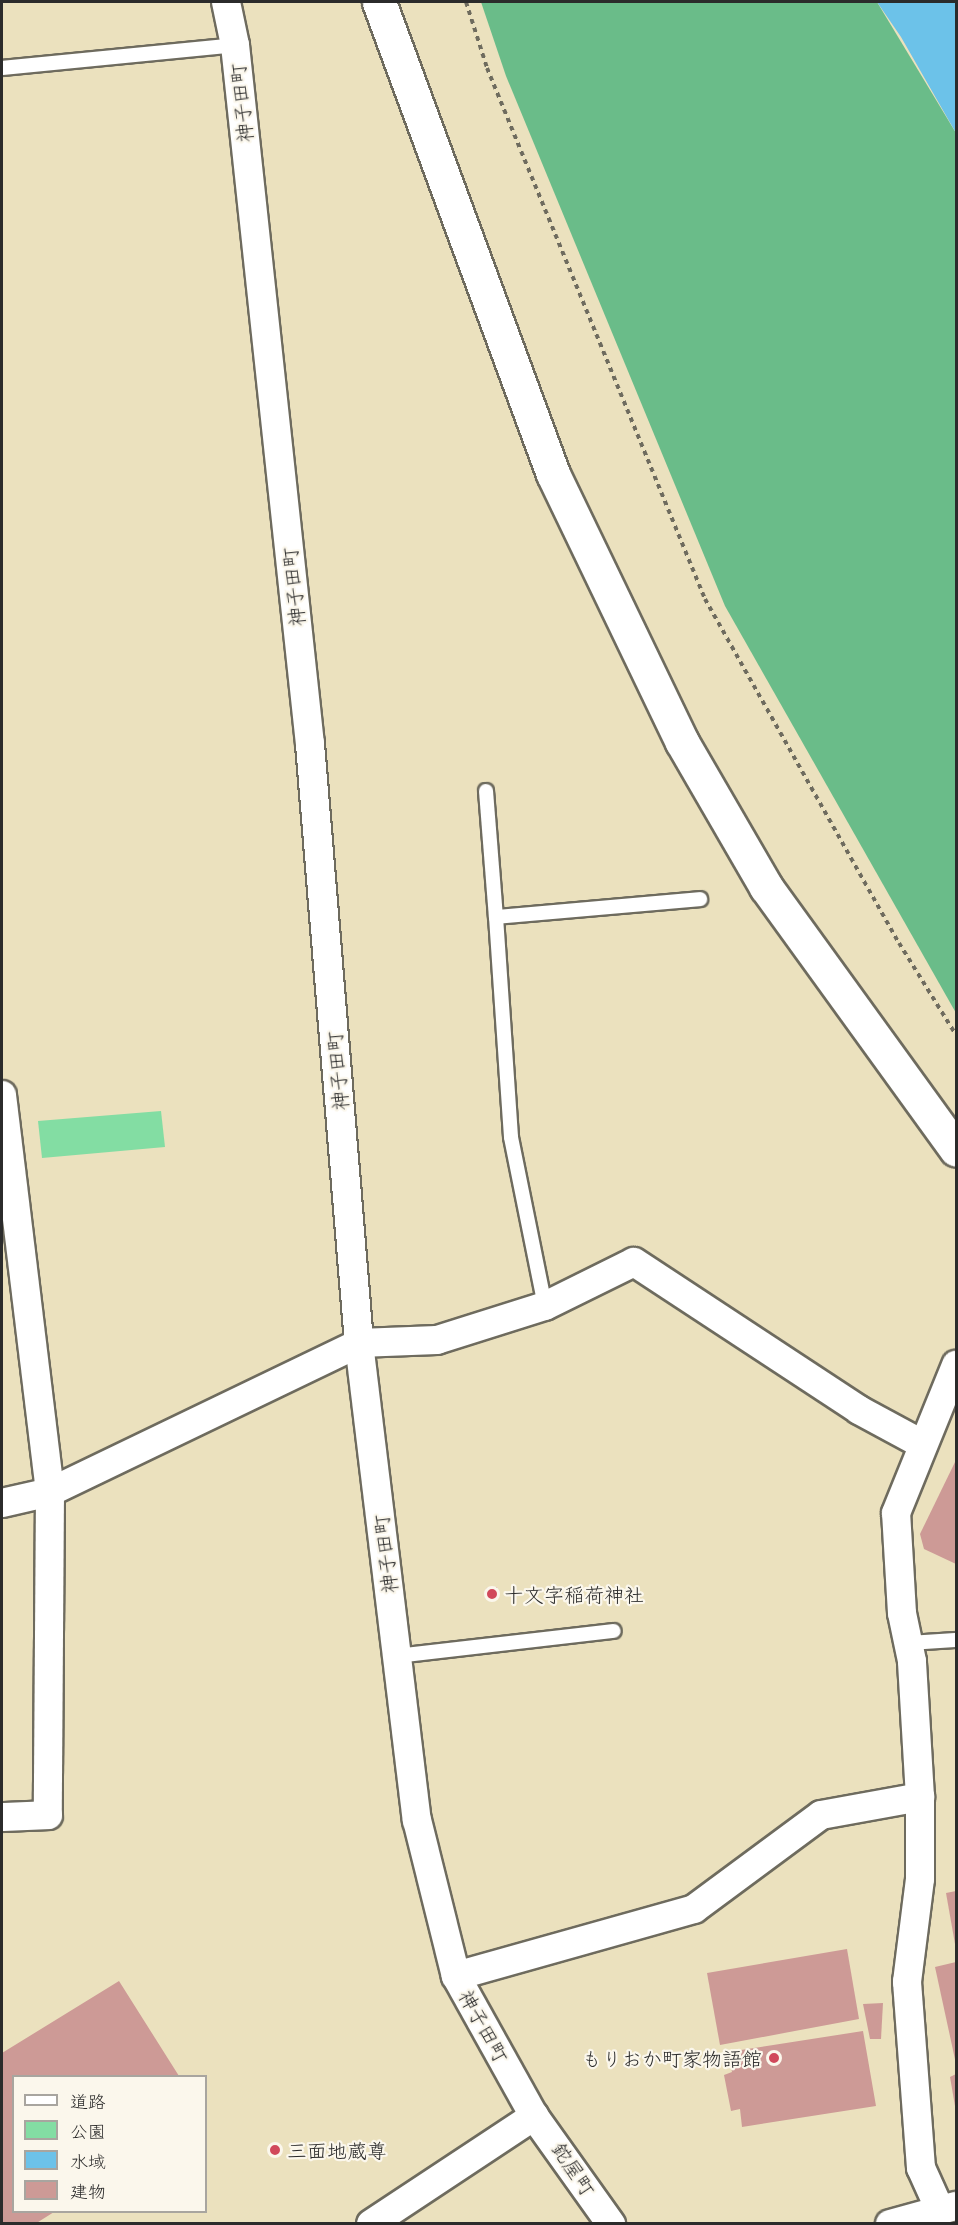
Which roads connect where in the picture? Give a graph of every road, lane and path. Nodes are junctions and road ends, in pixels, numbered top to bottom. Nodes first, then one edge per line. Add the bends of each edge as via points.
1 (226, 2) edge
2 (379, 2) edge
3 (466, 2) edge
4 (235, 45) junction
5 (2, 68) edge
6 (486, 791) dead end
7 (700, 899) dead end
8 (496, 917) junction
9 (957, 1035) edge
10 (2, 1095) edge
11 (957, 1149) edge
12 (545, 1306) junction
13 (359, 1343) junction
14 (957, 1365) edge
15 (922, 1444) junction
16 (50, 1492) junction
17 (2, 1503) edge
18 (614, 1631) dead end
19 (957, 1640) edge
20 (908, 1643) junction
21 (397, 1656) junction
22 (920, 1797) junction
23 (2, 1817) edge
24 (456, 1976) junction
25 (534, 2116) junction
26 (934, 2214) edge
27 (372, 2223) edge
28 (611, 2223) edge
29 (890, 2223) edge

1 - 4 street, 神子田町
2 - 11 street via 553,474 682,742 766,887
3 - 9 path via 487,68 705,599 899,943
4 - 5 lane
4 - 13 street, 神子田町 via 310,744
6 - 8 lane
7 - 8 lane
8 - 12 lane via 511,1137
10 - 16 street
12 - 13 street via 437,1340
12 - 15 street via 634,1262 859,1410
13 - 16 street
13 - 21 street, 神子田町
14 - 15 street
15 - 20 street via 896,1513 902,1613
16 - 17 street
16 - 23 street via 48,1815
18 - 21 lane
19 - 20 lane
20 - 22 street
21 - 24 street, 神子田町 via 417,1820
22 - 24 street via 821,1815 694,1909
22 - 26 street via 920,1879 907,1982 921,2168
24 - 25 street, 神子田町
25 - 27 street
25 - 28 street, 鉈屋町
26 - 29 street

